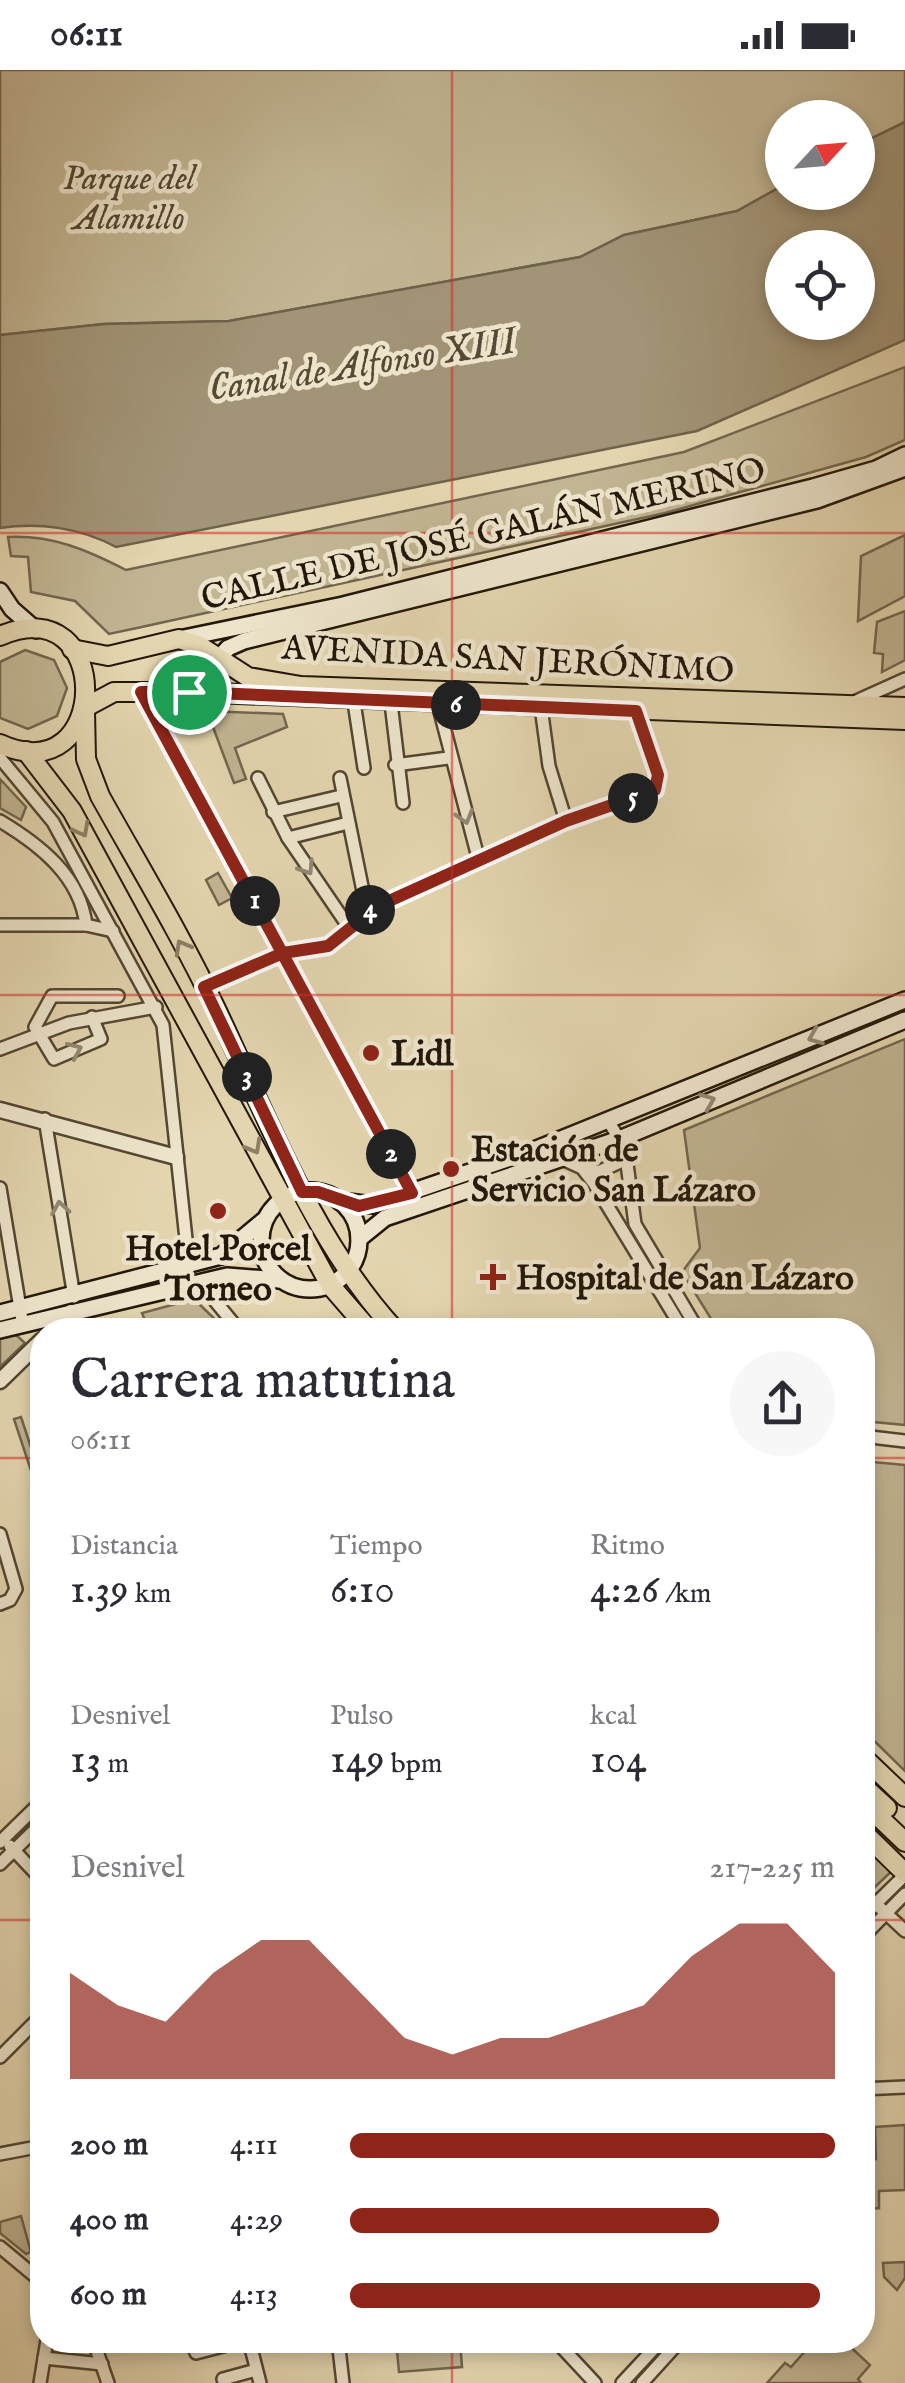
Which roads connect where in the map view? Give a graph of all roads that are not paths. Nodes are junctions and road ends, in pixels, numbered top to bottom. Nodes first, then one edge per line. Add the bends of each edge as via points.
1 (905, 455) edge
2 (905, 468) edge
3 (3, 596) edge
4 (36, 630) junction
5 (0, 636) edge
6 (179, 638) junction
7 (72, 649) junction
8 (218, 658) junction
9 (905, 679) edge
10 (141, 692) junction
11 (189, 692) junction
12 (354, 702) junction
13 (391, 703) junction
14 (438, 704) junction
15 (882, 705) junction
16 (905, 706) edge
17 (541, 707) junction
18 (85, 709) junction
19 (636, 711) junction
20 (905, 720) edge
21 (0, 744) edge
22 (26, 751) junction
23 (0, 758) edge
24 (448, 758) junction
25 (395, 765) junction
26 (364, 768) dead end
27 (258, 778) dead end
28 (340, 778) dead end
29 (341, 796) junction
30 (403, 803) dead end
31 (271, 808) junction
32 (0, 821) edge
33 (566, 821) junction
34 (348, 822) junction
35 (288, 838) junction
36 (70, 853) junction
37 (479, 861) junction
38 (64, 872) junction
39 (367, 912) junction
40 (0, 925) edge
41 (86, 925) junction
42 (350, 929) junction
43 (113, 931) junction
44 (283, 953) junction
45 (204, 987) junction
46 (118, 996) dead end
47 (905, 1000) edge
48 (156, 1007) junction
49 (92, 1017) junction
50 (905, 1020) edge
51 (42, 1032) junction
52 (0, 1049) edge
53 (0, 1110) edge
54 (45, 1120) junction
55 (609, 1122) junction
56 (622, 1138) junction
57 (176, 1157) junction
58 (560, 1158) junction
59 (627, 1160) junction
60 (582, 1168) junction
61 (0, 1188) edge
62 (302, 1192) junction
63 (412, 1193) junction
64 (282, 1200) junction
65 (339, 1200) junction
66 (614, 1216) junction
67 (266, 1218) junction
68 (635, 1224) junction
69 (359, 1240) junction
70 (6, 1258) edge
71 (189, 1267) junction
72 (347, 1272) junction
73 (284, 1281) junction
74 (201, 1284) junction
75 (330, 1285) junction
76 (74, 1297) junction
77 (0, 1313) edge
78 (71, 1315) junction
79 (21, 1318) junction
80 (68, 1318) edge
81 (228, 1318) edge
82 (359, 1318) edge
83 (385, 1318) edge
84 (676, 1318) edge
85 (691, 1318) edge
86 (0, 1330) edge
87 (30, 1333) edge
88 (30, 1343) edge
89 (30, 1352) edge
90 (26, 1356) junction
91 (0, 1381) edge
92 (875, 1438) edge
93 (905, 1441) edge
94 (0, 1534) edge
95 (0, 1604) edge
96 (875, 1768) edge
97 (875, 1797) edge
98 (905, 1797) edge
99 (30, 1813) edge
100 (875, 1814) edge
101 (905, 1826) edge
102 (30, 1834) edge
103 (2, 1841) edge
104 (905, 1842) edge
105 (875, 1844) edge
106 (14, 1850) junction
107 (0, 1864) edge
108 (30, 1867) edge
109 (905, 1874) edge
110 (905, 1894) edge
111 (876, 1904) joint
112 (887, 1914) junction
113 (875, 1926) edge
114 (905, 1931) edge
115 (30, 2027) edge
116 (0, 2032) edge
117 (12, 2045) junction
118 (0, 2057) edge
119 (905, 2087) edge
120 (875, 2088) edge
121 (30, 2148) edge
122 (0, 2154) edge
123 (0, 2248) edge
124 (30, 2272) edge
125 (45, 2353) edge
126 (98, 2353) edge
127 (339, 2353) edge
128 (567, 2353) edge
129 (650, 2353) edge
130 (669, 2353) edge
131 (44, 2358) junction
132 (102, 2364) junction
133 (258, 2376) edge
134 (40, 2383) edge
135 (108, 2383) edge
136 (224, 2383) edge
137 (342, 2383) edge
138 (595, 2383) edge
139 (622, 2383) edge
140 (642, 2383) edge

1 - 6 main road, CALLE DE JOSÉ GALÁN MERINO via 813,487 343,605
2 - 8 main road, CALLE DE JOSÉ GALÁN MERINO via 817,500 268,634
3 - 4 main road
4 - 5 main road
4 - 7 main road
6 - 7 main road, CALLE DE JOSÉ GALÁN MERINO via 108,656
6 - 8 main road, AVENIDA SAN JERÓNIMO
7 - 18 main road via 86,674
8 - 11 main road, CALLE DE JOSÉ GALÁN MERINO
8 - 15 main road, AVENIDA SAN JERÓNIMO via 248,677 301,686
9 - 15 street
10 - 11 main road, AVENIDA SAN JERÓNIMO
10 - 18 main road, AVENIDA SAN JERÓNIMO via 102,695
10 - 44 street
11 - 12 main road, AVENIDA SAN JERÓNIMO
12 - 13 main road, AVENIDA SAN JERÓNIMO
12 - 26 street
13 - 14 main road, AVENIDA SAN JERÓNIMO
13 - 25 street
14 - 17 main road, AVENIDA SAN JERÓNIMO
14 - 24 street
15 - 16 main road, AVENIDA SAN JERÓNIMO
15 - 19 main road, AVENIDA SAN JERÓNIMO
15 - 20 main road, AVENIDA SAN JERÓNIMO
17 - 19 main road, AVENIDA SAN JERÓNIMO
17 - 33 street via 551,776
18 - 22 main road via 57,744
45 -> 18 main road via 100,796 86,759
19 - 33 street via 658,775 655,790
21 - 22 main road
22 -> 64 main road via 72,811
23 - 36 street via 37,798
24 - 25 street
24 -> 37 street
25 - 30 street
27 - 31 street
28 - 29 street
29 - 31 street
29 - 34 street
31 - 35 street
32 - 38 street
33 - 37 street
34 - 35 street
34 - 39 street
35 -> 42 street
36 - 38 street
36 - 43 street
37 - 39 street
38 - 41 street
39 - 42 street
40 - 41 street
41 - 43 street
42 - 44 street via 328,946
43 - 48 street
44 - 45 street
44 - 63 street
45 - 62 main road
46 - 51 street via 52,996 36,1018
47 -> 55 main road
48 - 49 street
48 - 57 street via 164,1025
49 - 51 street
51 -> 49 street via 54,1059 101,1039
56 -> 50 main road
51 - 52 street
53 - 54 street
54 - 57 street
76 -> 54 street
55 - 56 street
55 - 63 main road
56 - 58 main road
56 - 59 street
57 - 71 street
58 - 60 street
58 - 69 main road via 385,1218
59 - 60 street via 598,1172
59 - 68 street
60 - 66 street
61 - 70 street
62 - 64 main road
62 - 65 main road
62 - 72 main road
63 - 65 main road via 373,1205
64 - 67 main road
64 - 75 main road
65 - 69 main road
66 - 68 street
66 - 84 street
67 - 71 main road via 226,1254
67 - 73 main road via 261,1249
68 - 85 street
69 - 72 main road
70 - 79 street
71 - 76 main road
72 - 75 main road
72 - 83 main road
73 - 74 main road via 245,1275
73 - 75 main road via 308,1290
74 - 78 main road
74 - 81 street
75 - 82 main road
76 - 78 street
76 - 79 main road
77 - 79 main road
78 - 79 main road
78 - 80 street
79 - 86 main road
79 - 87 street
88 - 90 street
89 - 90 street
90 - 91 street
92 - 93 street
94 - 95 street via 16,1589
96 - 98 main road
97 - 101 main road
99 - 103 street
100 - 104 main road
102 - 106 street
103 - 106 street
105 - 109 main road
106 - 107 street
106 - 108 street
109 - 111 street
110 - 112 street
111 - 112 street
112 - 113 street
112 - 114 street
115 - 117 street
116 - 117 street
117 - 118 street
119 - 120 street
121 - 122 street
123 - 124 street
125 - 131 street
126 - 132 street
127 - 137 street
128 - 138 street
129 - 139 street
130 - 140 street
131 - 132 street
131 - 134 street
132 - 135 street
133 - 136 street

